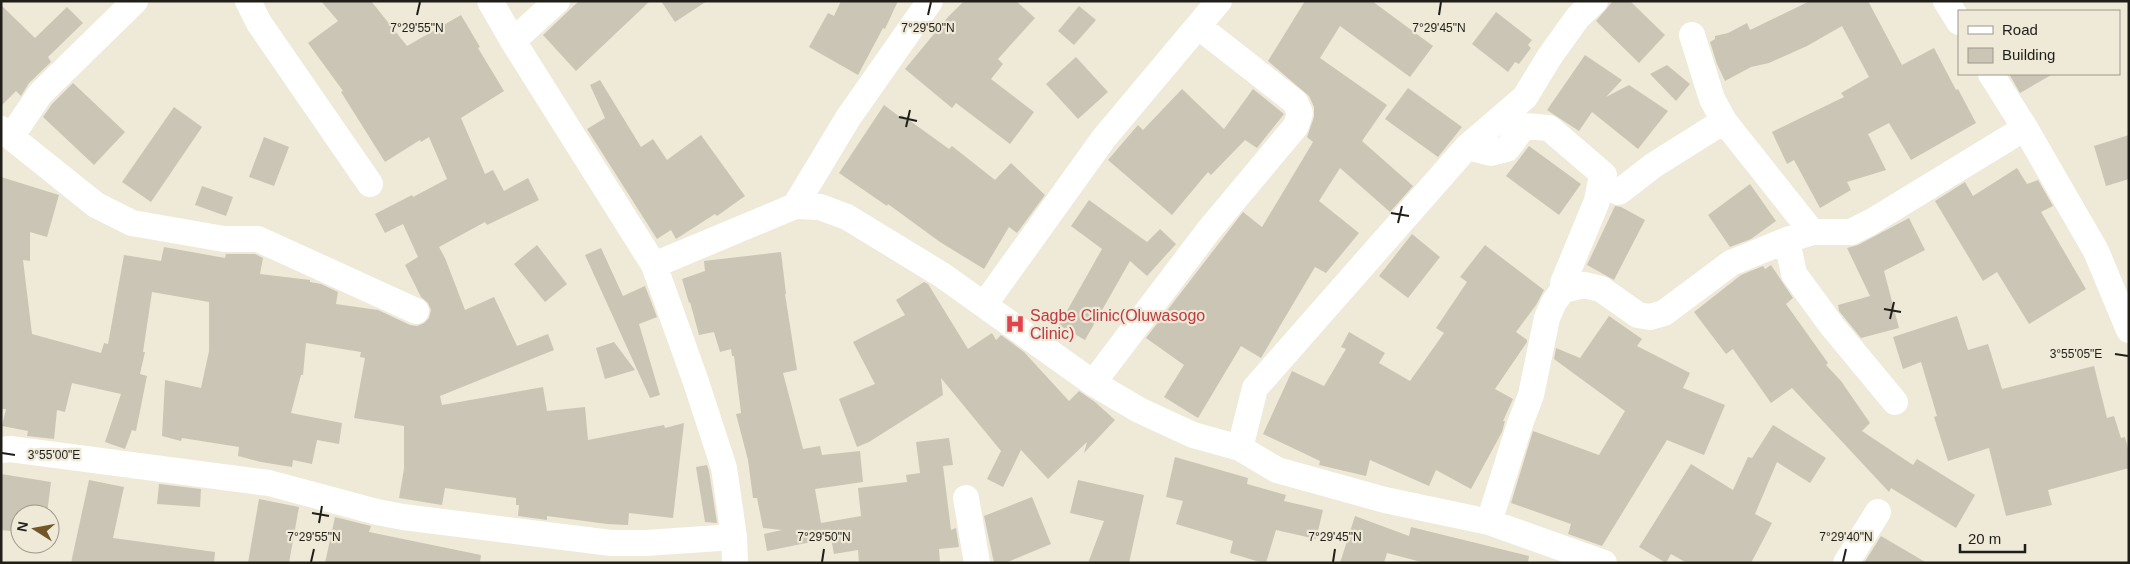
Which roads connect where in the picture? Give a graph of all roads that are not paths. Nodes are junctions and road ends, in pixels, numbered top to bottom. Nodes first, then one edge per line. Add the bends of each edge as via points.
1 (135, 1) edge
2 (248, 1) edge
3 (490, 1) edge
4 (557, 1) edge
5 (930, 1) edge
6 (1219, 1) edge
7 (1595, 1) edge
8 (1946, 1) edge
9 (1958, 20) edge
10 (1198, 26) junction
11 (1692, 35) dead end
12 (513, 41) junction
13 (1992, 75) edge
14 (1724, 121) junction
15 (2026, 128) junction
16 (6, 133) edge
17 (1467, 147) junction
18 (370, 184) dead end
19 (1600, 185) junction
20 (796, 206) junction
21 (1812, 232) junction
22 (1787, 240) junction
23 (654, 265) junction
24 (1563, 290) junction
25 (984, 305) junction
26 (416, 312) dead end
27 (2129, 330) edge
28 (1093, 383) junction
29 (1895, 402) dead end
30 (1240, 448) junction
31 (1, 450) edge
32 (966, 498) dead end
33 (1878, 512) dead end
34 (1489, 522) junction
35 (734, 550) edge
36 (977, 563) edge
37 (1604, 563) edge
38 (1846, 563) edge

1 - 16 street via 40,94
2 - 18 street via 259,23
3 - 12 street
4 - 12 street
5 - 20 street via 848,118
6 - 10 street
7 - 17 street via 1578,17 1524,96
8 - 9 street
10 - 25 street via 1104,138
10 - 28 street via 1295,102 1300,113 1296,126 1209,230
11 - 14 street via 1712,98
12 - 23 street
13 - 15 street
14 - 19 street via 1654,165 1619,192
14 - 21 street
15 - 21 street via 1851,232
15 - 27 street via 2096,250
16 - 26 street via 96,205 132,223 224,239 258,239
17 - 19 street via 1491,153 1507,149 1524,126 1549,128 1604,175
17 - 30 street via 1255,388
19 - 24 street
20 - 23 street
20 - 25 street via 820,206 847,217 942,275
21 - 22 street
22 - 24 street via 1731,262 1664,314 1638,315 1601,289 1584,284
22 - 29 street via 1794,274
23 - 35 street via 724,468
24 - 34 street via 1547,318 1531,395
25 - 28 street
28 - 30 street via 1139,410 1193,435
30 - 34 street via 1277,470 1385,500
31 - 35 street via 269,483 403,517 601,542
32 - 36 street
33 - 38 street
34 - 37 street

